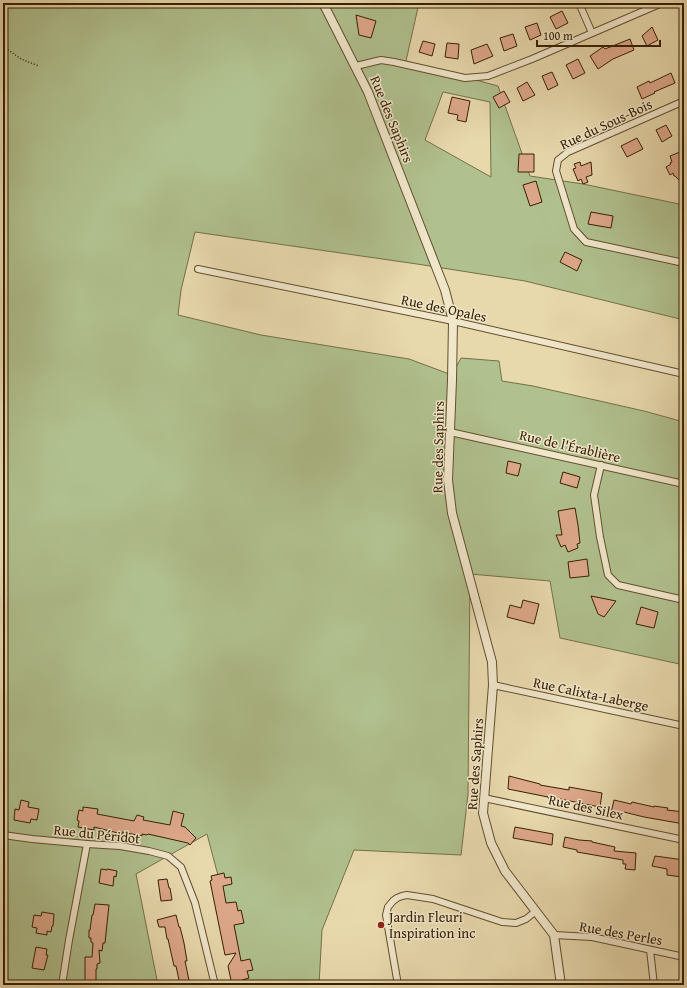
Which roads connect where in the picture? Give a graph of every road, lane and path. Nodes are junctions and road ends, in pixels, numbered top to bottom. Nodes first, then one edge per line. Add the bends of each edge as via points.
1 (323, 3) edge
2 (579, 3) edge
3 (662, 3) edge
4 (592, 33) junction
5 (3, 46) edge
6 (39, 66) dead end
7 (356, 66) junction
8 (683, 103) edge
9 (684, 263) edge
10 (198, 269) dead end
11 (453, 321) junction
12 (684, 374) edge
13 (450, 432) junction
14 (601, 465) junction
15 (684, 484) edge
16 (684, 600) edge
17 (493, 685) junction
18 (684, 726) edge
19 (484, 798) junction
20 (3, 835) edge
21 (684, 840) edge
22 (87, 844) junction
23 (536, 911) junction
24 (554, 935) junction
25 (650, 950) junction
26 (684, 957) edge
27 (62, 985) edge
28 (215, 985) edge
29 (398, 985) edge
30 (561, 985) edge
31 (654, 985) edge

1 - 7 street, Rue des Saphirs
2 - 4 street
3 - 4 street
4 - 7 street via 488,76 465,78 381,60
5 - 6 path via 21,59
7 - 11 street, Rue des Saphirs via 445,290
8 - 9 street, Rue du Sous-Bois via 568,152 558,160 556,171 574,229 586,242
10 - 11 street, Rue des Opales
11 - 12 street, Rue des Opales
11 - 13 street, Rue des Saphirs
13 - 14 street, Rue de l'Érablière
13 - 17 street, Rue des Saphirs via 448,480 452,513 492,662
14 - 15 street, Rue de l'Érablière
14 - 16 street via 594,495 608,575 618,585
17 - 18 street, Rue Calixta-Laberge
17 - 19 street, Rue des Saphirs
19 - 21 street, Rue des Silex
19 - 23 street, Rue des Saphirs via 483,814 491,843 505,871
20 - 22 street, Rue du Péridot
22 - 27 street
22 - 28 street, Rue du Péridot via 149,851 168,856 180,867 195,903
23 - 24 street, Rue des Saphirs
23 - 29 street via 516,923 502,922 432,899 407,895 397,898 388,907 386,915
24 - 25 street, Rue des Perles via 592,938
24 - 30 street, Rue des Saphirs
25 - 26 street, Rue des Perles
25 - 31 street

